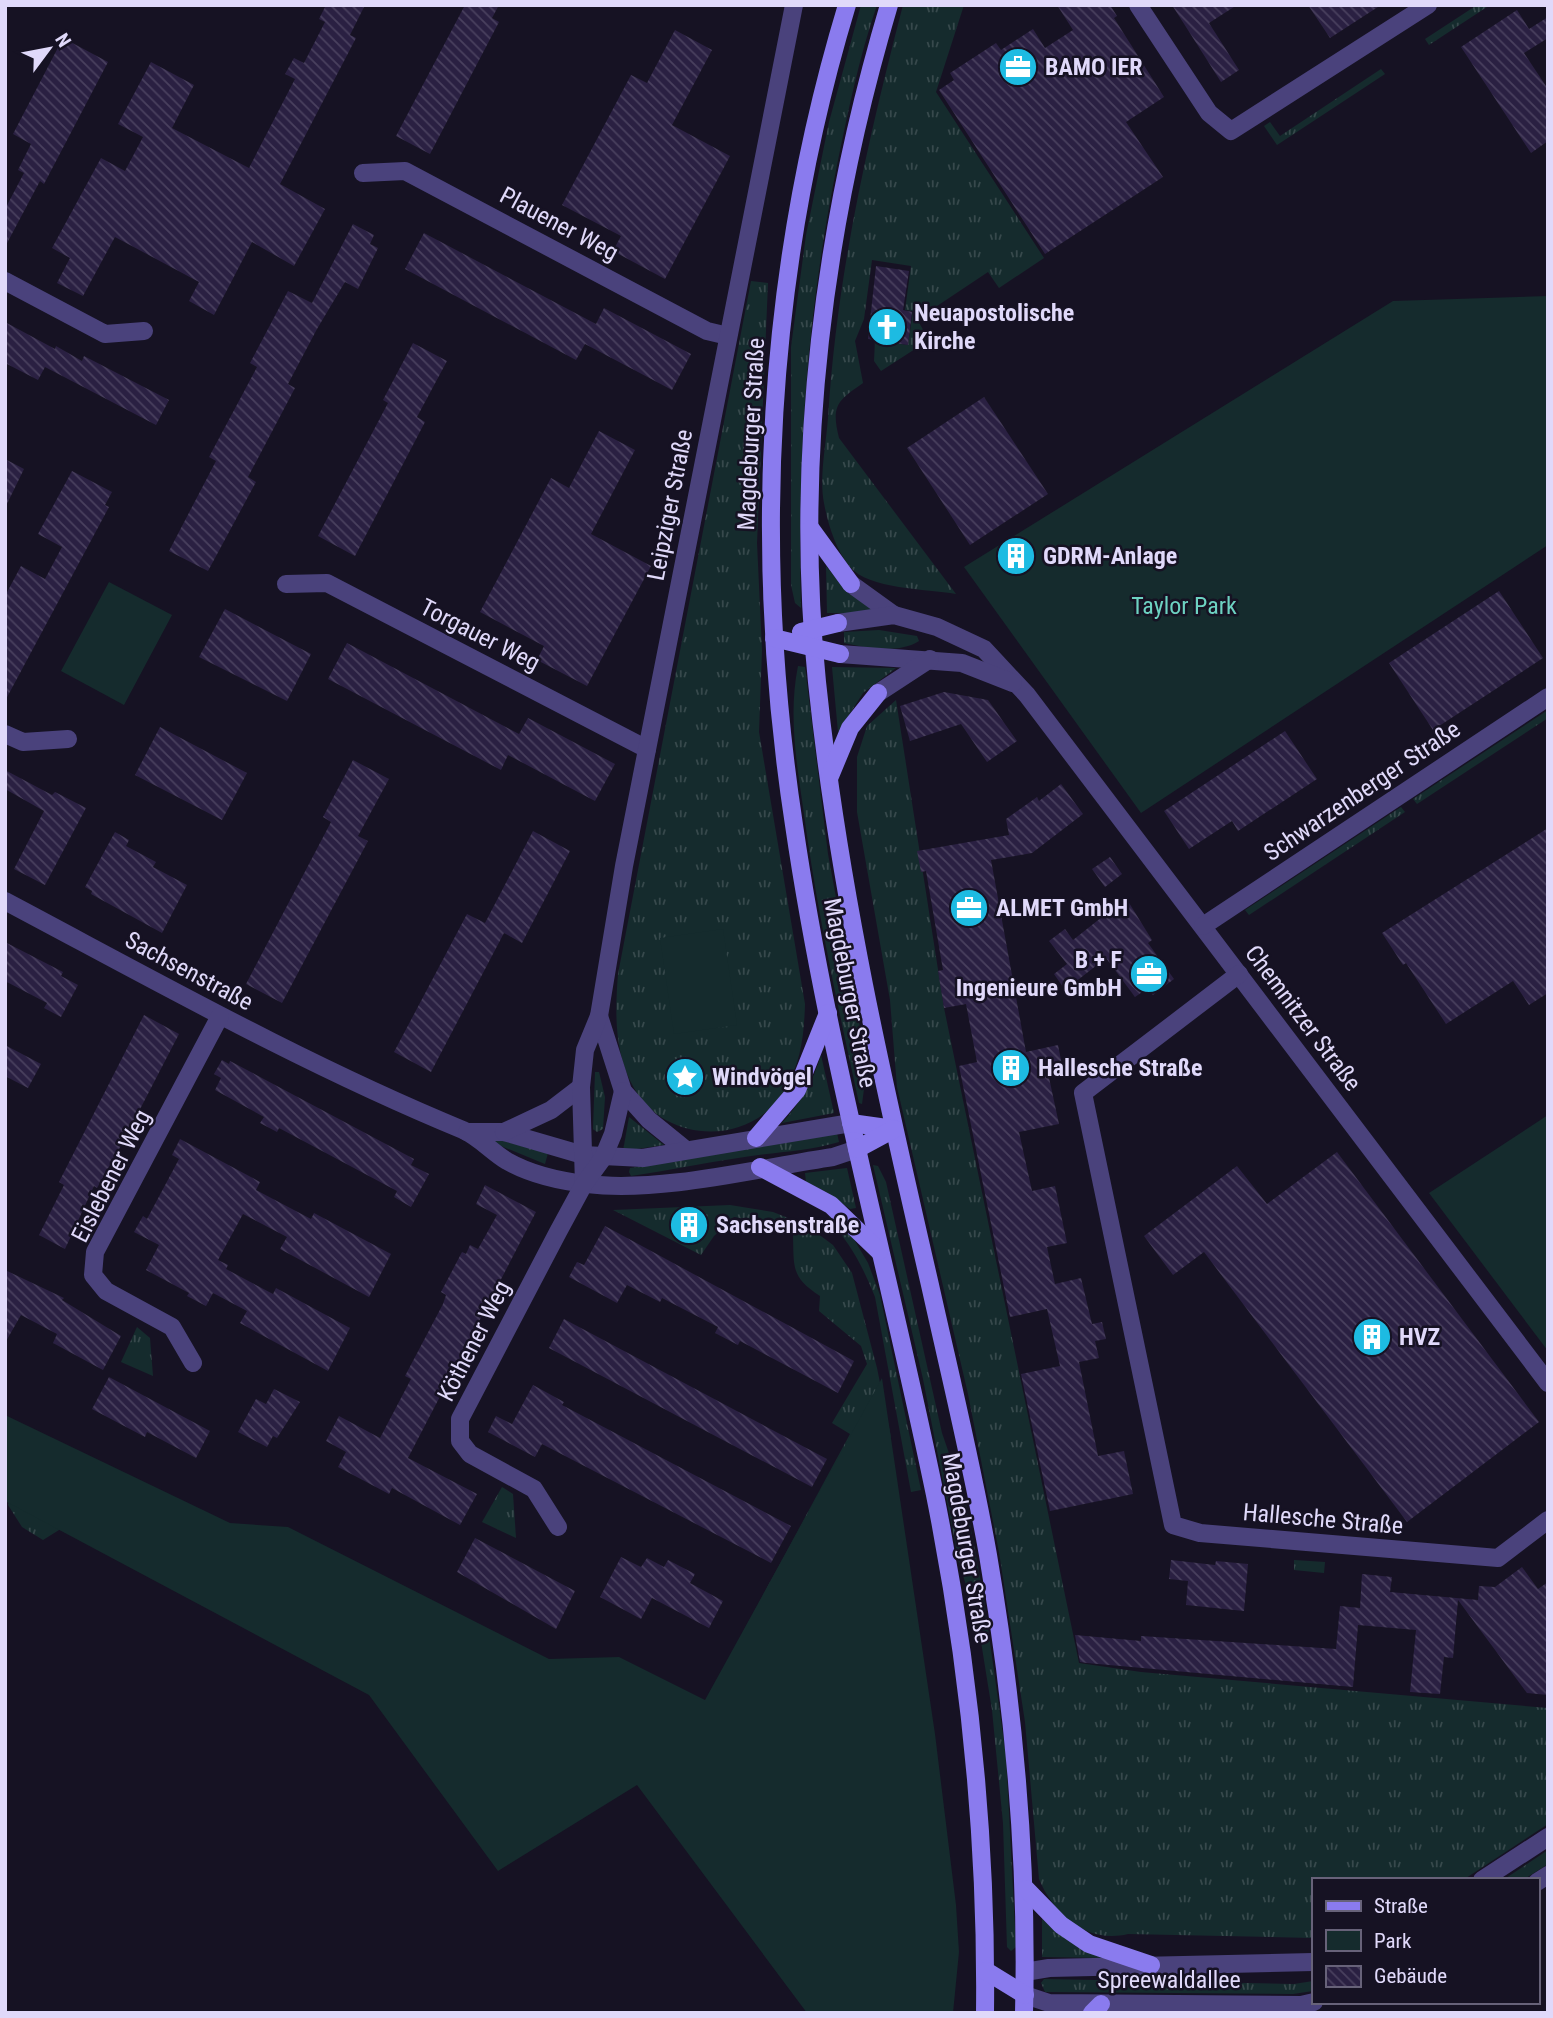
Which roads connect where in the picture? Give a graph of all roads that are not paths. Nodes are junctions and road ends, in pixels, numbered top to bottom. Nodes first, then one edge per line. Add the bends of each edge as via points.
1 (794, 5) edge
2 (846, 5) edge
3 (889, 5) edge
4 (1138, 5) edge
5 (1428, 5) edge
6 (363, 173) dead end
7 (5, 281) edge
8 (144, 331) dead end
9 (729, 336) junction
10 (811, 528) junction
11 (286, 584) dead end
12 (851, 584) joint
13 (894, 615) junction
14 (838, 623) joint
15 (813, 629) junction
16 (774, 638) junction
17 (814, 649) junction
18 (840, 654) joint
19 (930, 659) junction
20 (1016, 684) junction
21 (878, 693) joint
22 (1548, 697) edge
23 (5, 734) edge
24 (68, 739) dead end
25 (647, 749) junction
26 (828, 780) junction
27 (5, 901) edge
28 (1203, 926) junction
29 (1239, 974) junction
30 (828, 1013) junction
31 (220, 1016) junction
32 (599, 1016) junction
33 (581, 1087) junction
34 (623, 1091) junction
35 (851, 1123) junction
36 (894, 1129) junction
37 (467, 1132) junction
38 (504, 1132) junction
39 (756, 1138) junction
40 (857, 1149) junction
41 (686, 1150) junction
42 (583, 1155) junction
43 (603, 1158) junction
44 (760, 1167) junction
45 (584, 1184) junction
46 (882, 1254) junction
47 (193, 1363) dead end
48 (1548, 1383) edge
49 (1548, 1520) edge
50 (558, 1527) dead end
51 (1548, 1837) edge
52 (1485, 1878) edge
53 (1026, 1889) junction
54 (1312, 1962) edge
55 (1151, 1965) junction
56 (1025, 1972) junction
57 (991, 1979) junction
58 (1312, 2002) edge
59 (1025, 2004) edge
60 (1097, 2009) edge
61 (985, 2013) edge

1 - 9 street, Leipziger Straße
2 - 16 main road, Magdeburger Straße via 801,184 782,304 769,502
3 - 10 main road, Magdeburger Straße via 857,118 831,249 814,399
4 - 5 street via 1209,113 1231,131
6 - 9 street, Plauener Weg via 405,171 707,331
7 - 8 street via 105,334
9 - 25 street, Leipziger Straße
10 - 12 main road
10 - 15 main road, Magdeburger Straße
11 - 25 street, Torgauer Weg via 327,583
12 - 13 street, Chemnitzer Straße
13 - 14 street, Chemnitzer Straße
13 - 20 street, Chemnitzer Straße via 970,641 984,649
14 - 15 main road
15 - 16 main road
15 - 17 main road, Magdeburger Straße
16 - 17 main road
16 - 30 main road, Magdeburger Straße via 794,826
17 - 18 main road
17 - 26 main road, Magdeburger Straße
18 - 19 street, Chemnitzer Straße
19 - 20 street, Chemnitzer Straße via 962,663
19 - 21 street
20 - 28 street, Chemnitzer Straße
21 - 26 main road via 850,727
22 - 28 street, Schwarzenberger Straße
23 - 24 street via 23,742
25 - 32 street, Leipziger Straße
26 - 36 main road, Magdeburger Straße
27 - 31 street, Sachsenstraße
28 - 29 street, Chemnitzer Straße
29 - 48 street, Chemnitzer Straße
29 - 49 street, Hallesche Straße via 1083,1093 1173,1525 1200,1533 1498,1558
30 - 35 main road, Magdeburger Straße
30 - 39 main road via 797,1090
31 - 37 street, Sachsenstraße via 340,1077
31 - 47 street, Eislebener Weg via 95,1252 93,1275 106,1291 172,1327
32 - 33 street, Leipziger Straße via 586,1050
32 - 34 street, Leipziger Straße
33 - 38 street via 551,1110
33 - 42 street, Leipziger Straße
34 - 41 street, Leipziger Straße
34 - 43 street
35 - 36 main road
35 - 39 street, Sachsenstraße
35 - 40 main road, Magdeburger Straße
36 - 40 main road
36 - 53 main road, Magdeburger Straße via 987,1552 1010,1700
37 - 38 street, Sachsenstraße
37 - 45 street, Sachsenstraße via 507,1161 547,1177
38 - 42 street, Sachsenstraße
39 - 41 street, Sachsenstraße
40 - 44 street, Sachsenstraße
40 - 46 main road, Magdeburger Straße
41 - 43 street, Sachsenstraße via 643,1158
42 - 43 street, Sachsenstraße
42 - 45 street, Leipziger Straße
43 - 45 street
44 - 45 street, Sachsenstraße via 651,1185
44 - 46 main road via 831,1205
45 - 50 street, Köthener Weg via 460,1419 460,1441 470,1454 534,1489
46 - 57 main road, Magdeburger Straße via 956,1611 978,1783
51 - 52 street
53 - 55 main road via 1061,1925 1089,1944
53 - 56 main road, Magdeburger Straße
54 - 55 street, Spreewaldallee
55 - 56 street, Spreewaldallee
56 - 57 main road
56 - 59 main road, Magdeburger Straße
57 - 59 main road
57 - 61 main road, Magdeburger Straße
58 - 60 street, Spreewaldallee
59 - 60 street, Spreewaldallee

